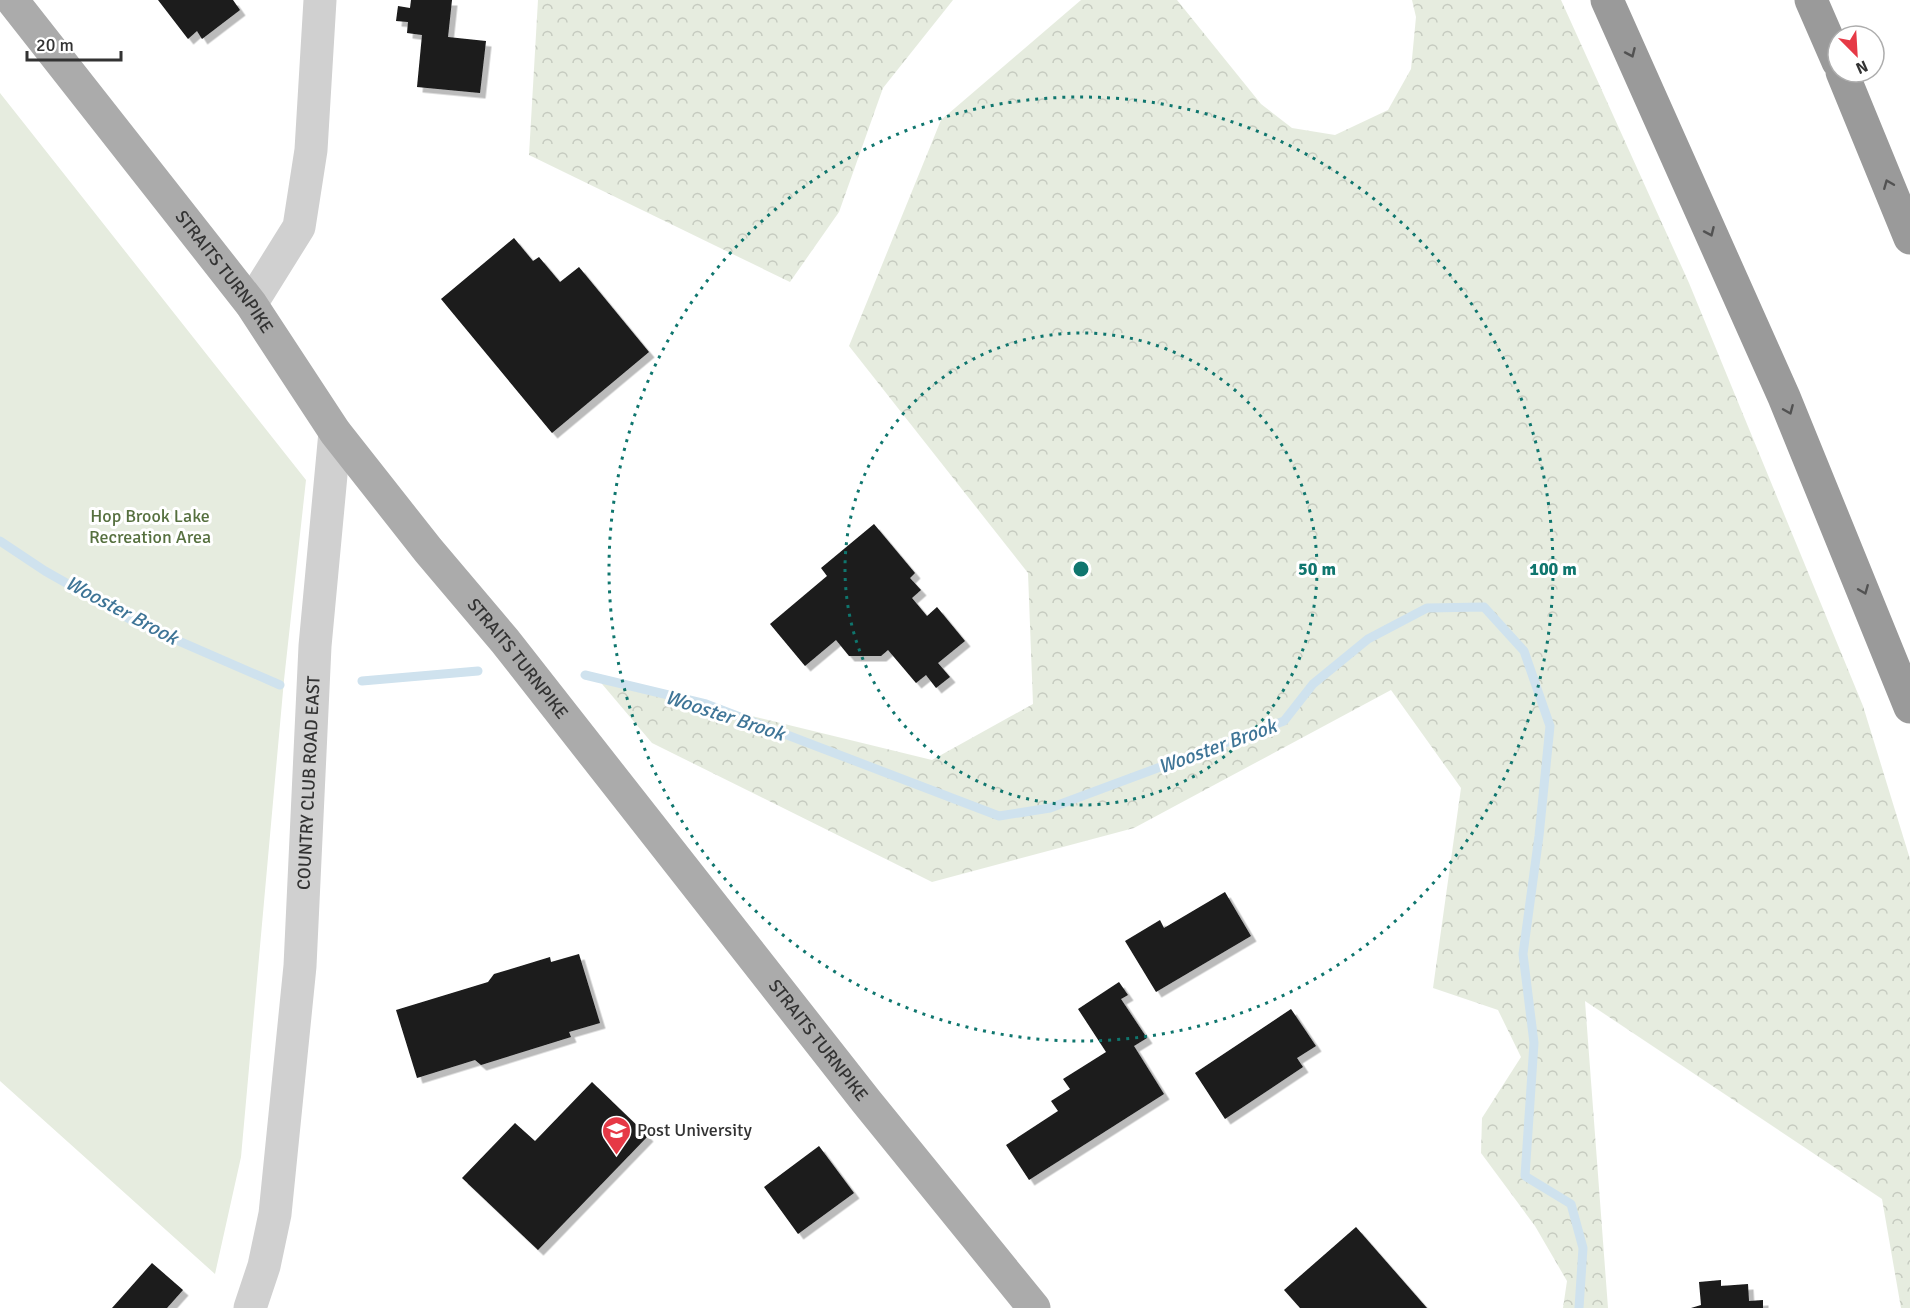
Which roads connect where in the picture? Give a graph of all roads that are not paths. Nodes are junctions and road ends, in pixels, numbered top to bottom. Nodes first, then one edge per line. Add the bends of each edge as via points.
1 (12, 0) edge
2 (320, 0) edge
3 (1607, 0) edge
4 (1811, 0) edge
5 (1826, 34) edge
6 (1847, 84) edge
7 (1910, 238) edge
8 (250, 304) junction
9 (335, 432) junction
10 (1910, 707) edge
11 (250, 1308) edge
12 (1034, 1308) edge

1 - 8 main road, STRAITS TURNPIKE
2 - 8 street via 311,150 299,227
3 -> 10 highway via 1788,407
4 - 5 highway
7 -> 6 highway
8 - 9 main road, STRAITS TURNPIKE
9 - 11 street, COUNTRY CLUB ROAD EAST via 315,646 300,966 272,1234
9 - 12 main road, STRAITS TURNPIKE

